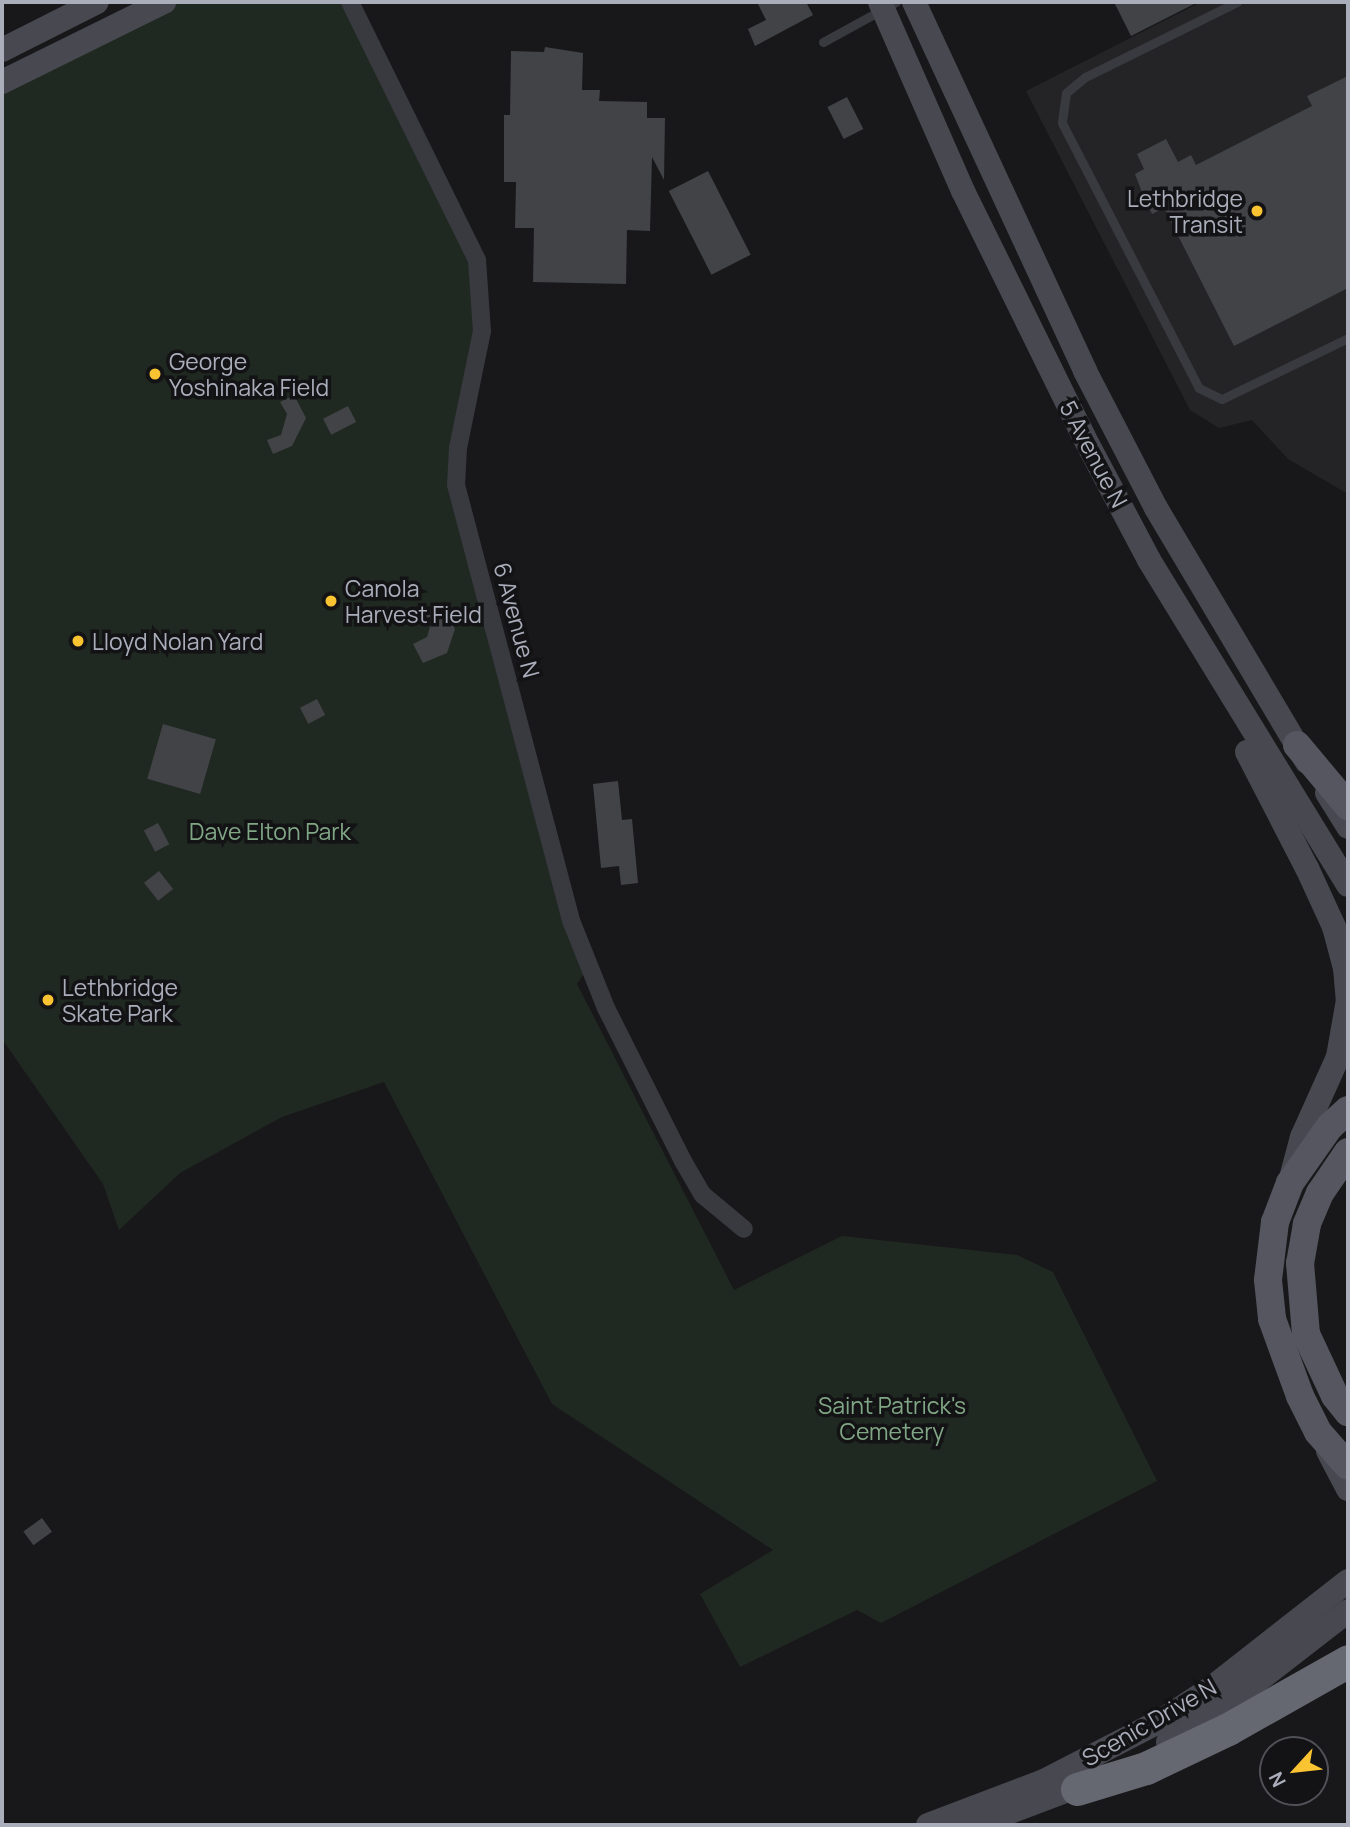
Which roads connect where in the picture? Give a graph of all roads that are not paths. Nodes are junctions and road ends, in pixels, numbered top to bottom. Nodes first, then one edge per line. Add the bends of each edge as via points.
1 (97, 2) edge
2 (164, 2) edge
3 (349, 2) edge
4 (914, 2) edge
5 (1237, 2) edge
6 (887, 4) edge
7 (823, 42) dead end
8 (2, 50) edge
9 (2, 82) edge
10 (1348, 338) edge
11 (1222, 682) junction
12 (1297, 745) junction
13 (1348, 806) edge
14 (1348, 827) edge
15 (1348, 885) edge
16 (1348, 1110) edge
17 (1348, 1152) edge
18 (1290, 1183) junction
19 (744, 1230) dead end
20 (1348, 1412) edge
21 (1318, 1432) junction
22 (1348, 1466) edge
23 (1348, 1489) edge
24 (1348, 1581) edge
25 (1348, 1611) edge
26 (1348, 1661) edge
27 (1077, 1789) junction
28 (928, 1825) edge
29 (975, 1825) edge

1 - 8 main road
2 - 9 main road
3 - 19 street, 6 Avenue N via 477,260 482,331 458,447 456,485 572,923 606,1008 683,1161 704,1195
4 - 12 main road, 5 Avenue N via 1085,371 1162,518
5 - 10 lane via 1086,77 1066,93 1062,123 1199,388 1222,399
6 - 7 lane
6 - 11 main road, 5 Avenue N via 1019,309 1149,559
11 - 15 main road, 5 Avenue N
11 - 18 main road via 1247,751 1334,927 1345,968 1348,1000 1338,1058 1302,1138
12 - 13 main road
12 - 14 main road, 5 Avenue N
16 - 18 main road via 1330,1126
17 - 20 main road via 1320,1193 1307,1224 1300,1263 1306,1334 1335,1396
18 - 21 main road via 1270,1249 1272,1319 1282,1354
21 - 22 main road
21 - 23 main road
24 - 28 main road, Scenic Drive N via 1214,1686 1164,1719 1044,1781
25 - 27 main road, Scenic Drive N via 1192,1729
26 - 27 highway via 1146,1769
27 - 29 main road, Scenic Drive N

